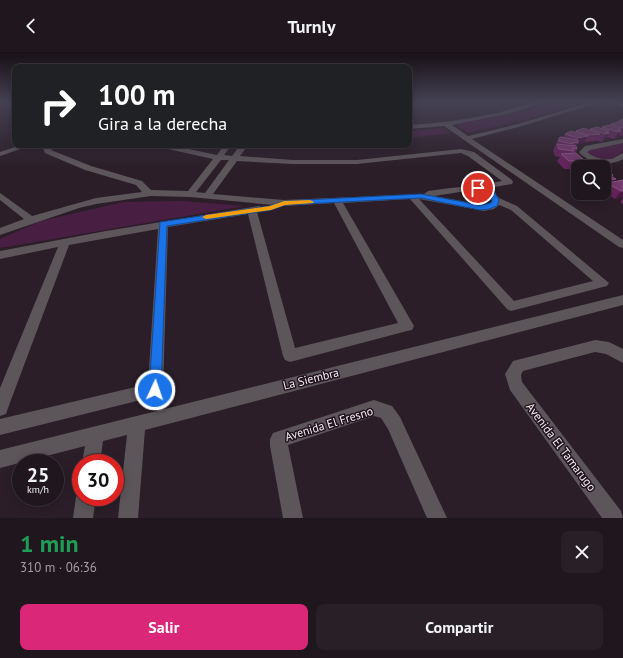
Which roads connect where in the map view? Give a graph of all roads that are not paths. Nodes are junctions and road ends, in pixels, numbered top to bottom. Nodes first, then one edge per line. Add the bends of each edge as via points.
1 (454, 123) edge
2 (528, 123) edge
3 (446, 124) junction
4 (412, 127) edge
5 (467, 138) junction
6 (623, 141) edge
7 (19, 148) edge
8 (47, 148) edge
9 (174, 148) edge
10 (225, 148) edge
11 (242, 148) edge
12 (0, 154) edge
13 (584, 155) junction
14 (623, 155) edge
15 (217, 157) junction
16 (233, 159) junction
17 (583, 160) edge
18 (478, 188) junction
19 (147, 194) junction
20 (190, 194) junction
21 (0, 196) edge
22 (208, 196) junction
23 (416, 196) junction
24 (242, 199) junction
25 (337, 200) junction
26 (496, 200) junction
27 (284, 203) junction
28 (252, 210) junction
29 (237, 212) junction
30 (31, 220) junction
31 (163, 224) junction
32 (0, 232) edge
33 (65, 242) junction
34 (623, 245) edge
35 (0, 255) edge
36 (623, 300) edge
37 (623, 357) edge
38 (0, 408) edge
39 (137, 424) junction
40 (0, 427) edge
41 (96, 434) junction
42 (93, 454) edge
43 (0, 459) edge
44 (85, 506) edge
45 (83, 518) edge
46 (128, 518) edge
47 (294, 518) edge
48 (437, 518) edge
49 (614, 518) edge

1 - 3 street
2 - 5 street
3 - 4 street
3 - 5 street
5 - 34 street
6 - 13 street via 588,148 583,151
7 - 12 street
8 - 19 street via 48,151 88,168 139,183 146,189
9 - 15 street
10 - 15 street
11 - 16 street
13 - 14 street via 607,161 617,160
13 - 17 street via 581,158
15 - 16 street
15 - 20 street
16 - 18 street via 357,162 461,151 471,154 509,182
16 - 22 street
18 - 23 street
18 - 26 street via 490,193
19 - 20 street
19 - 30 street via 96,201
20 - 22 street
21 - 30 street
22 - 24 street
23 - 25 street
23 - 26 street via 484,208 492,206
23 - 26 street via 511,306 603,283 514,208
24 - 27 street
24 - 29 street
25 - 27 street
25 - 28 street via 407,326 290,356
27 - 28 street via 271,208
28 - 29 street
29 - 31 street
30 - 32 street
31 - 33 street
31 - 40 street via 155,390
33 - 35 street
33 - 38 street
36 - 39 street, La Siembra
37 - 49 street, Avenida El Tamarugo via 609,348 595,346 518,366 513,374 515,385
39 - 41 street, La Siembra
39 - 46 street
41 - 42 street
41 - 43 street, La Siembra
44 - 45 street
47 - 48 street, Avenida El Fresno via 279,439 374,408 386,412 394,423

